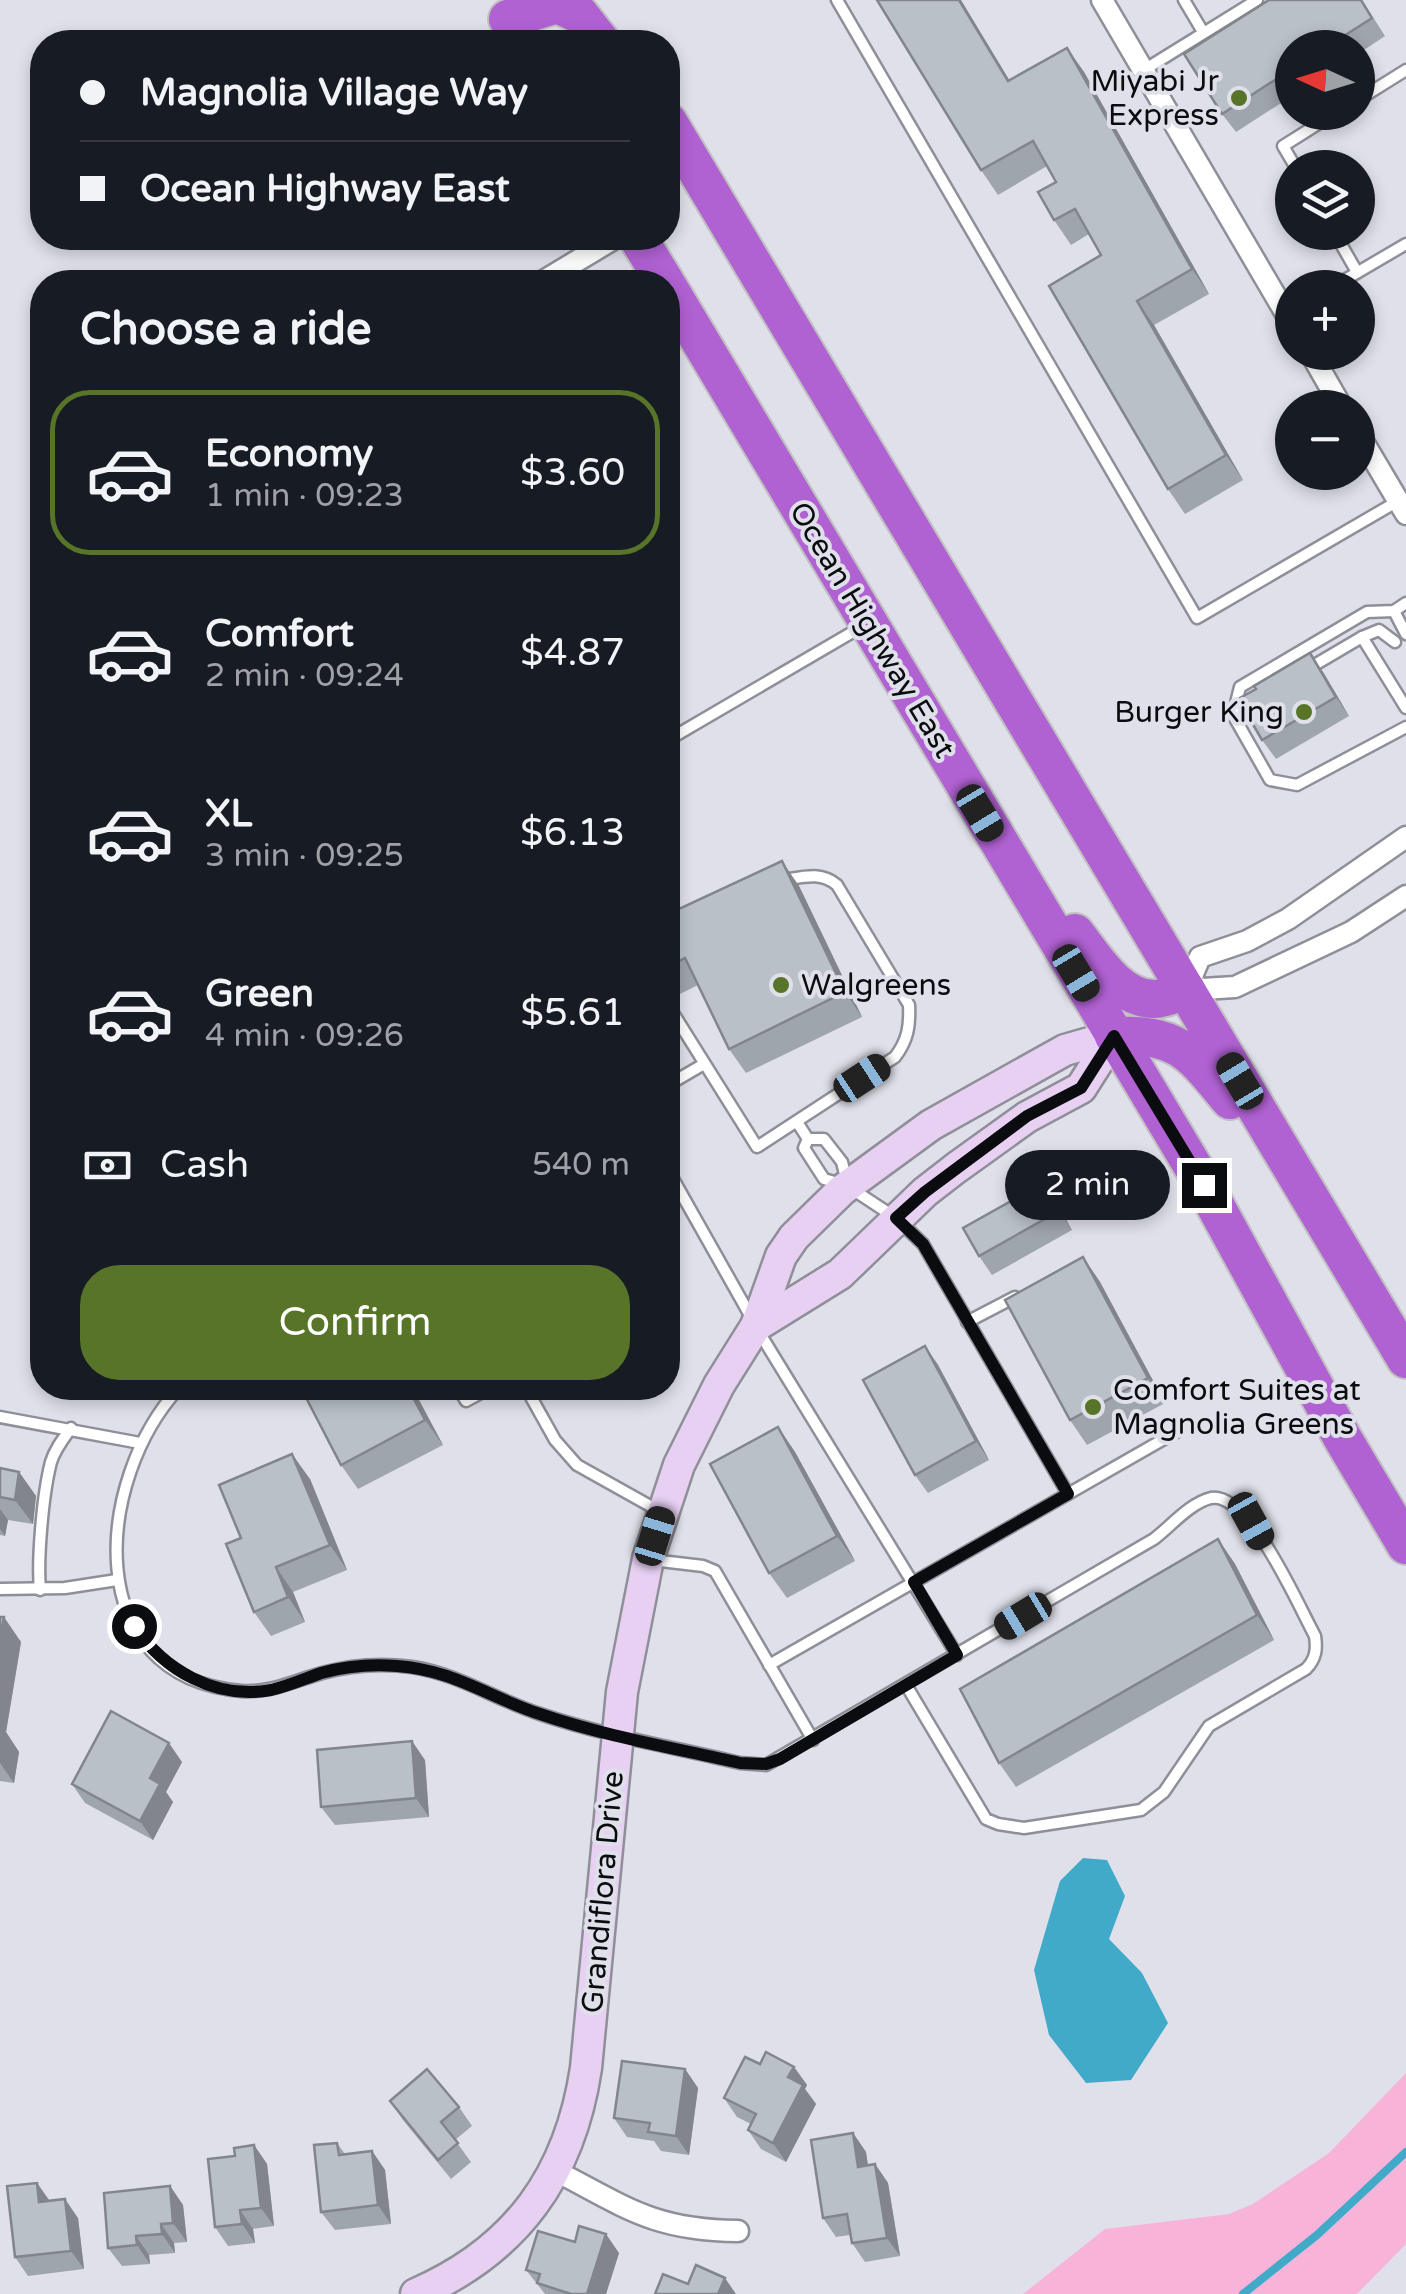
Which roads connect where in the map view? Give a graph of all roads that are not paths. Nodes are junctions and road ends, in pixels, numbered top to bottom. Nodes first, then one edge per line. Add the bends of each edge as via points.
1 (594, 0) edge
2 (837, 0) edge
3 (1102, 0) edge
4 (1184, 0) edge
5 (1257, 0) edge
6 (509, 21) edge
7 (591, 30) edge
8 (613, 30) edge
9 (1203, 32) junction
10 (1144, 70) junction
11 (1406, 70) edge
12 (1375, 89) edge
13 (1308, 130) edge
14 (680, 145) edge
15 (1285, 150) edge
16 (1406, 244) edge
17 (596, 250) edge
18 (562, 270) edge
19 (1361, 270) edge
20 (1275, 290) edge
21 (680, 308) edge
22 (1375, 462) edge
23 (1402, 507) edge
24 (1406, 603) edge
25 (1394, 611) junction
26 (868, 623) junction
27 (1406, 634) edge
28 (1362, 637) junction
29 (1395, 642) dead end
30 (1298, 676) edge
31 (1405, 703) edge
32 (1249, 705) edge
33 (1233, 715) junction
34 (1406, 727) edge
35 (680, 733) edge
36 (980, 813) junction
37 (1406, 837) edge
38 (777, 881) edge
39 (1406, 896) edge
40 (1186, 990) junction
41 (680, 1025) edge
42 (1114, 1036) junction
43 (704, 1064) junction
44 (680, 1078) edge
45 (797, 1122) junction
46 (808, 1138) junction
47 (848, 1186) junction
48 (680, 1191) edge
49 (1310, 1199) junction
50 (896, 1218) junction
51 (1034, 1286) edge
52 (968, 1322) junction
53 (756, 1326) junction
54 (1406, 1359) edge
55 (168, 1400) edge
56 (533, 1400) edge
57 (0, 1418) edge
58 (71, 1428) junction
59 (1178, 1431) dead end
60 (140, 1443) junction
61 (1068, 1494) junction
62 (662, 1512) junction
63 (1406, 1545) edge
64 (648, 1560) junction
65 (117, 1580) junction
66 (914, 1582) junction
67 (0, 1589) edge
68 (40, 1590) junction
69 (957, 1655) junction
70 (769, 1666) junction
71 (906, 1684) junction
72 (618, 1734) junction
73 (813, 1740) junction
74 (556, 2172) junction
75 (738, 2231) dead end
76 (416, 2294) edge

1 - 8 highway
2 - 23 lane via 1197,618
3 - 10 street
4 - 9 lane
5 - 9 lane
6 - 7 highway via 556,4 578,14
9 - 10 lane
10 - 20 street
11 - 12 lane
13 - 15 lane
14 - 40 highway
16 - 19 lane
17 - 18 street
21 - 26 highway, Ocean Highway East
22 - 23 street
24 - 25 lane
25 - 27 lane
25 - 33 lane via 1368,612 1240,687
26 - 35 lane
26 - 36 highway, Ocean Highway East
28 - 29 lane via 1379,630
28 - 30 lane
28 - 31 lane
32 - 33 lane
33 - 34 lane via 1270,780 1297,785
36 - 40 highway via 1113,979 1148,998
36 - 42 highway, Ocean Highway East
37 - 40 street via 1288,919 1200,957
38 - 45 lane via 816,876 838,885 910,1015 906,1044 895,1057
39 - 40 street via 1351,932 1235,987
40 - 49 highway
41 - 43 lane
42 - 47 street, Grandiflora Drive via 1065,1050 948,1115
42 - 49 highway via 1139,1035 1190,1052
42 - 50 street, Grandiflora Drive via 1081,1088 1027,1116
42 - 63 highway, Ocean Highway East
43 - 44 lane
43 - 45 lane via 757,1146
45 - 46 lane
46 - 47 lane via 824,1139 842,1162
46 - 47 lane via 804,1148 824,1179
47 - 50 lane
47 - 53 street, Grandiflora Drive via 781,1256
48 - 53 lane
49 - 54 highway
50 - 52 lane via 923,1244
50 - 53 street, Grandiflora Drive via 840,1274
51 - 52 lane
52 - 61 lane
53 - 62 street, Grandiflora Drive via 695,1430
53 - 66 lane
55 - 60 lane
56 - 62 lane via 577,1465
57 - 58 lane
58 - 60 lane
58 - 68 lane via 51,1464
59 - 61 lane
60 - 65 lane via 119,1506
61 - 66 lane
62 - 64 street, Grandiflora Drive
64 - 70 lane via 715,1571
64 - 72 street, Grandiflora Drive
65 - 68 lane
65 - 72 lane via 147,1645 204,1684 260,1691 346,1668 414,1667 466,1680 543,1715
66 - 69 lane
66 - 70 lane
67 - 68 lane
69 - 71 lane
69 - 71 lane via 1154,1539 1210,1498 1234,1505 1251,1521 1317,1648 1306,1669 1209,1726 1154,1803 1126,1814 1024,1828 986,1819
70 - 73 lane
71 - 73 lane
72 - 73 lane via 753,1765
72 - 74 street, Grandiflora Drive via 586,2068 570,2142
74 - 75 street via 637,2216 681,2228
74 - 76 street, Grandiflora Drive via 474,2263

